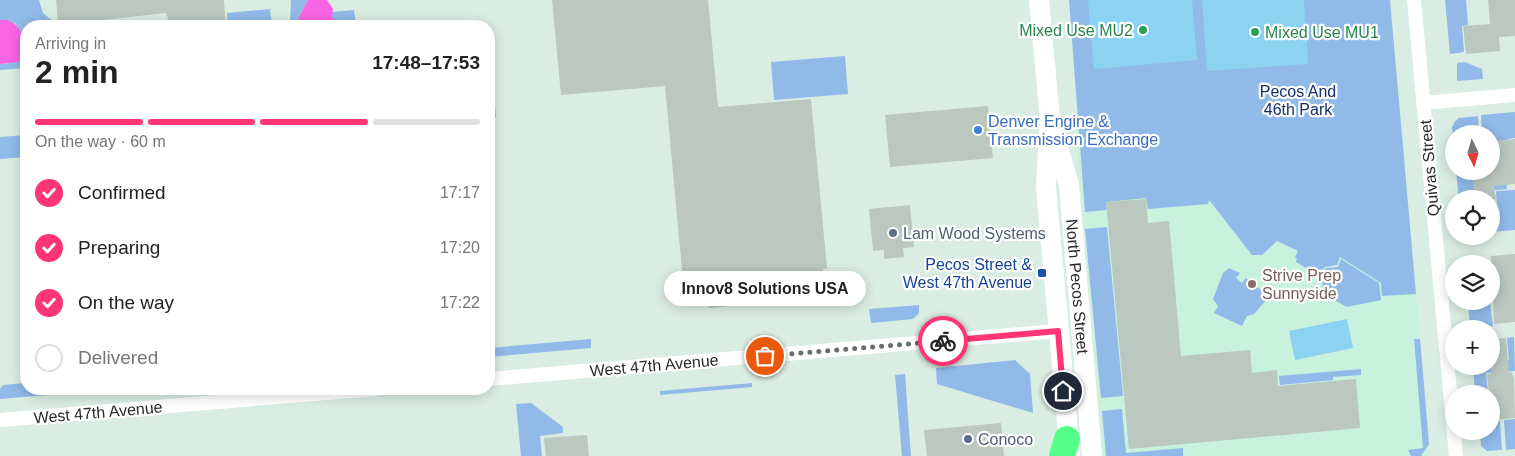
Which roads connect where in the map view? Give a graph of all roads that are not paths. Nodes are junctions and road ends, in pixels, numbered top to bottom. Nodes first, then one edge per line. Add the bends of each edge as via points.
1 (1039, 0) edge
2 (1414, 0) edge
3 (1515, 95) edge
4 (1423, 103) junction
5 (1050, 119) junction
6 (1058, 331) junction
7 (1085, 368) junction
8 (495, 378) edge
9 (303, 395) edge
10 (0, 420) edge
11 (1066, 450) edge
12 (1092, 456) edge
13 (1456, 456) edge

1 - 5 main road, North Pecos Street
2 - 4 street, Quivas Street
3 - 4 street
4 - 13 street, Quivas Street
5 - 6 main road, North Pecos Street via 1046,187
5 - 7 main road, North Pecos Street via 1070,185
6 - 7 main road
6 - 8 street, West 47th Avenue
6 - 11 main road, North Pecos Street
7 - 12 main road, North Pecos Street
9 - 10 street, West 47th Avenue

